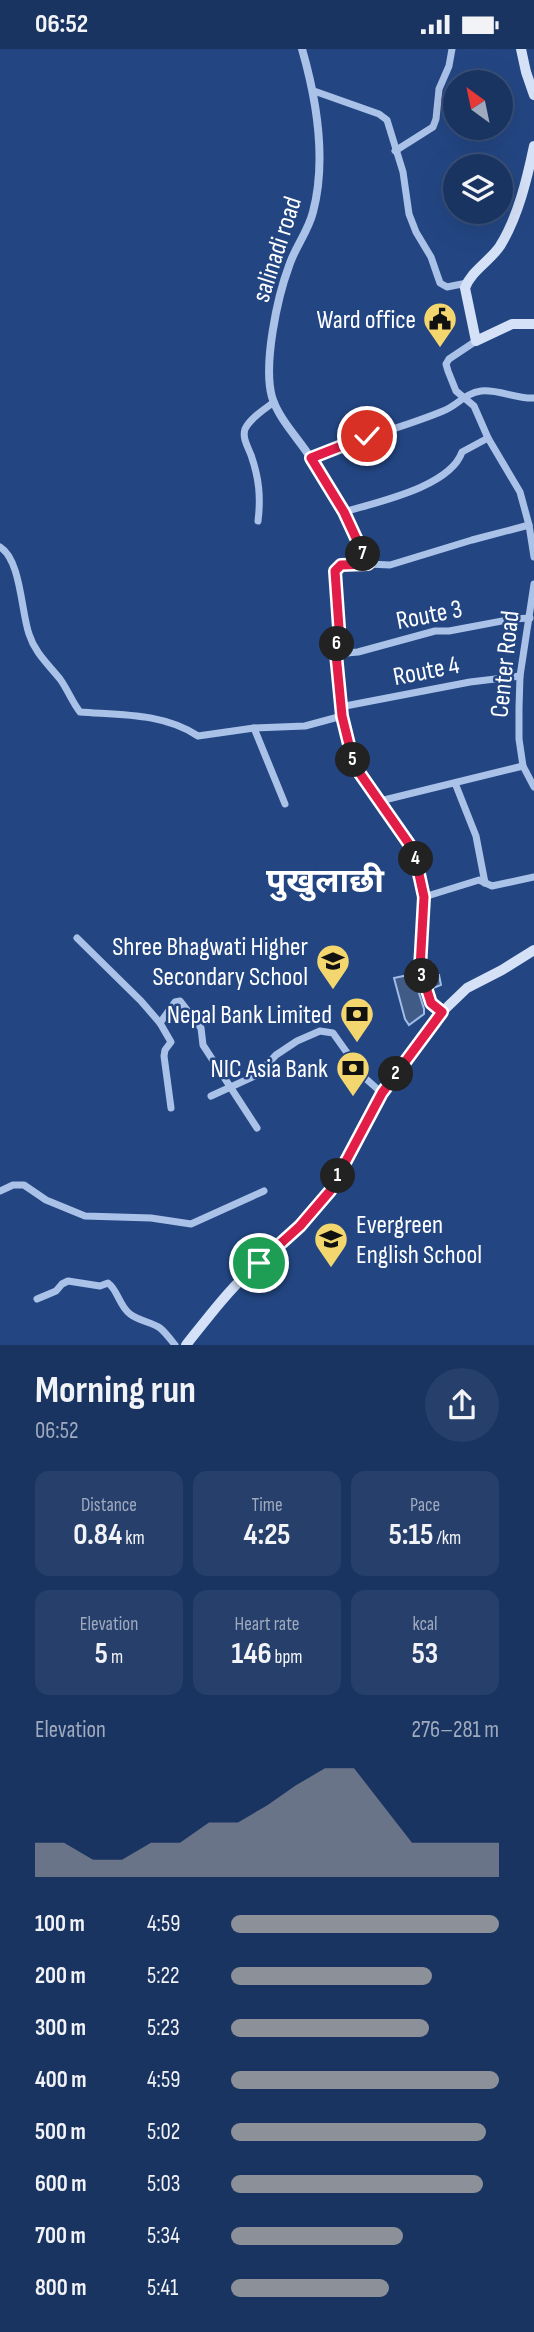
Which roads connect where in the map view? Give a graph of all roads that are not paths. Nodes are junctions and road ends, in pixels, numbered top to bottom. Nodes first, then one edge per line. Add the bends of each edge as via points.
1 (302, 49) edge
2 (452, 49) edge
3 (521, 49) edge
4 (314, 91) junction
5 (534, 95) edge
6 (534, 146) edge
7 (395, 151) junction
8 (467, 283) junction
9 (534, 324) edge
10 (476, 341) junction
11 (465, 397) junction
12 (534, 398) edge
13 (274, 402) junction
14 (488, 438) junction
15 (311, 458) junction
16 (344, 512) junction
17 (258, 521) dead end
18 (529, 525) junction
19 (0, 547) edge
20 (534, 557) edge
21 (368, 564) junction
22 (534, 584) edge
23 (532, 604) edge
24 (530, 618) junction
25 (336, 654) junction
26 (520, 676) junction
27 (340, 707) junction
28 (342, 716) junction
29 (254, 728) junction
30 (523, 766) junction
31 (455, 783) junction
32 (534, 787) edge
33 (380, 801) junction
34 (285, 804) dead end
35 (534, 877) edge
36 (485, 883) junction
37 (424, 897) junction
38 (77, 938) dead end
39 (534, 950) edge
40 (442, 1012) junction
41 (160, 1023) junction
42 (229, 1087) junction
43 (382, 1093) junction
44 (211, 1096) dead end
45 (171, 1108) dead end
46 (257, 1128) dead end
47 (0, 1191) edge
48 (264, 1191) dead end
49 (37, 1299) dead end
50 (176, 1345) edge
51 (186, 1345) edge

1 - 4 street, salinadi road
2 - 7 street via 433,127
3 - 5 main road
4 - 7 street via 383,117
4 - 13 street, salinadi road via 319,174 309,226 289,264 277,304 270,378
6 - 8 main road via 506,235
7 - 8 street via 409,214 440,283
8 - 10 main road via 465,293
9 - 10 main road via 512,324
10 - 11 street via 446,365 454,388
11 - 12 street via 482,391
11 - 14 street
11 - 15 street via 451,408
13 - 15 street, salinadi road
13 - 17 street via 244,432 260,490
14 - 16 street via 462,452 458,463 433,481 397,498
14 - 18 street via 516,483
15 - 16 street, salinadi road
16 - 21 street, salinadi road
18 - 20 street
18 - 21 street via 390,565
19 - 29 street via 6,550 17,576 35,649 80,712 162,720 198,736
21 - 25 street via 341,565 335,571
22 - 23 street, Center Road
23 - 24 street, Center Road
24 - 25 street, Route 3 via 435,631
24 - 26 street, Center Road
25 - 27 street
26 - 27 street, Route 4
26 - 30 street, Center Road
27 - 28 street
28 - 29 street via 305,726
28 - 33 street via 354,765
29 - 34 street
30 - 31 street
30 - 32 street, Center Road
31 - 33 street
31 - 36 street via 476,836
33 - 37 street via 414,851
35 - 36 street via 492,886
36 - 37 street via 479,880
37 - 40 street via 420,968 431,1003
38 - 41 street
39 - 40 main road via 467,988
40 - 43 main road
41 - 42 street via 180,1000 201,1028 203,1045
41 - 45 street via 171,1042 164,1056
42 - 43 street via 257,1075 297,1041 327,1031 339,1039 356,1067
42 - 44 street
42 - 46 street
43 - 51 main road via 320,1206 226,1296
47 - 48 street via 24,1185 46,1201 85,1216 191,1224
49 - 50 street via 68,1281 108,1283 129,1314 159,1327

